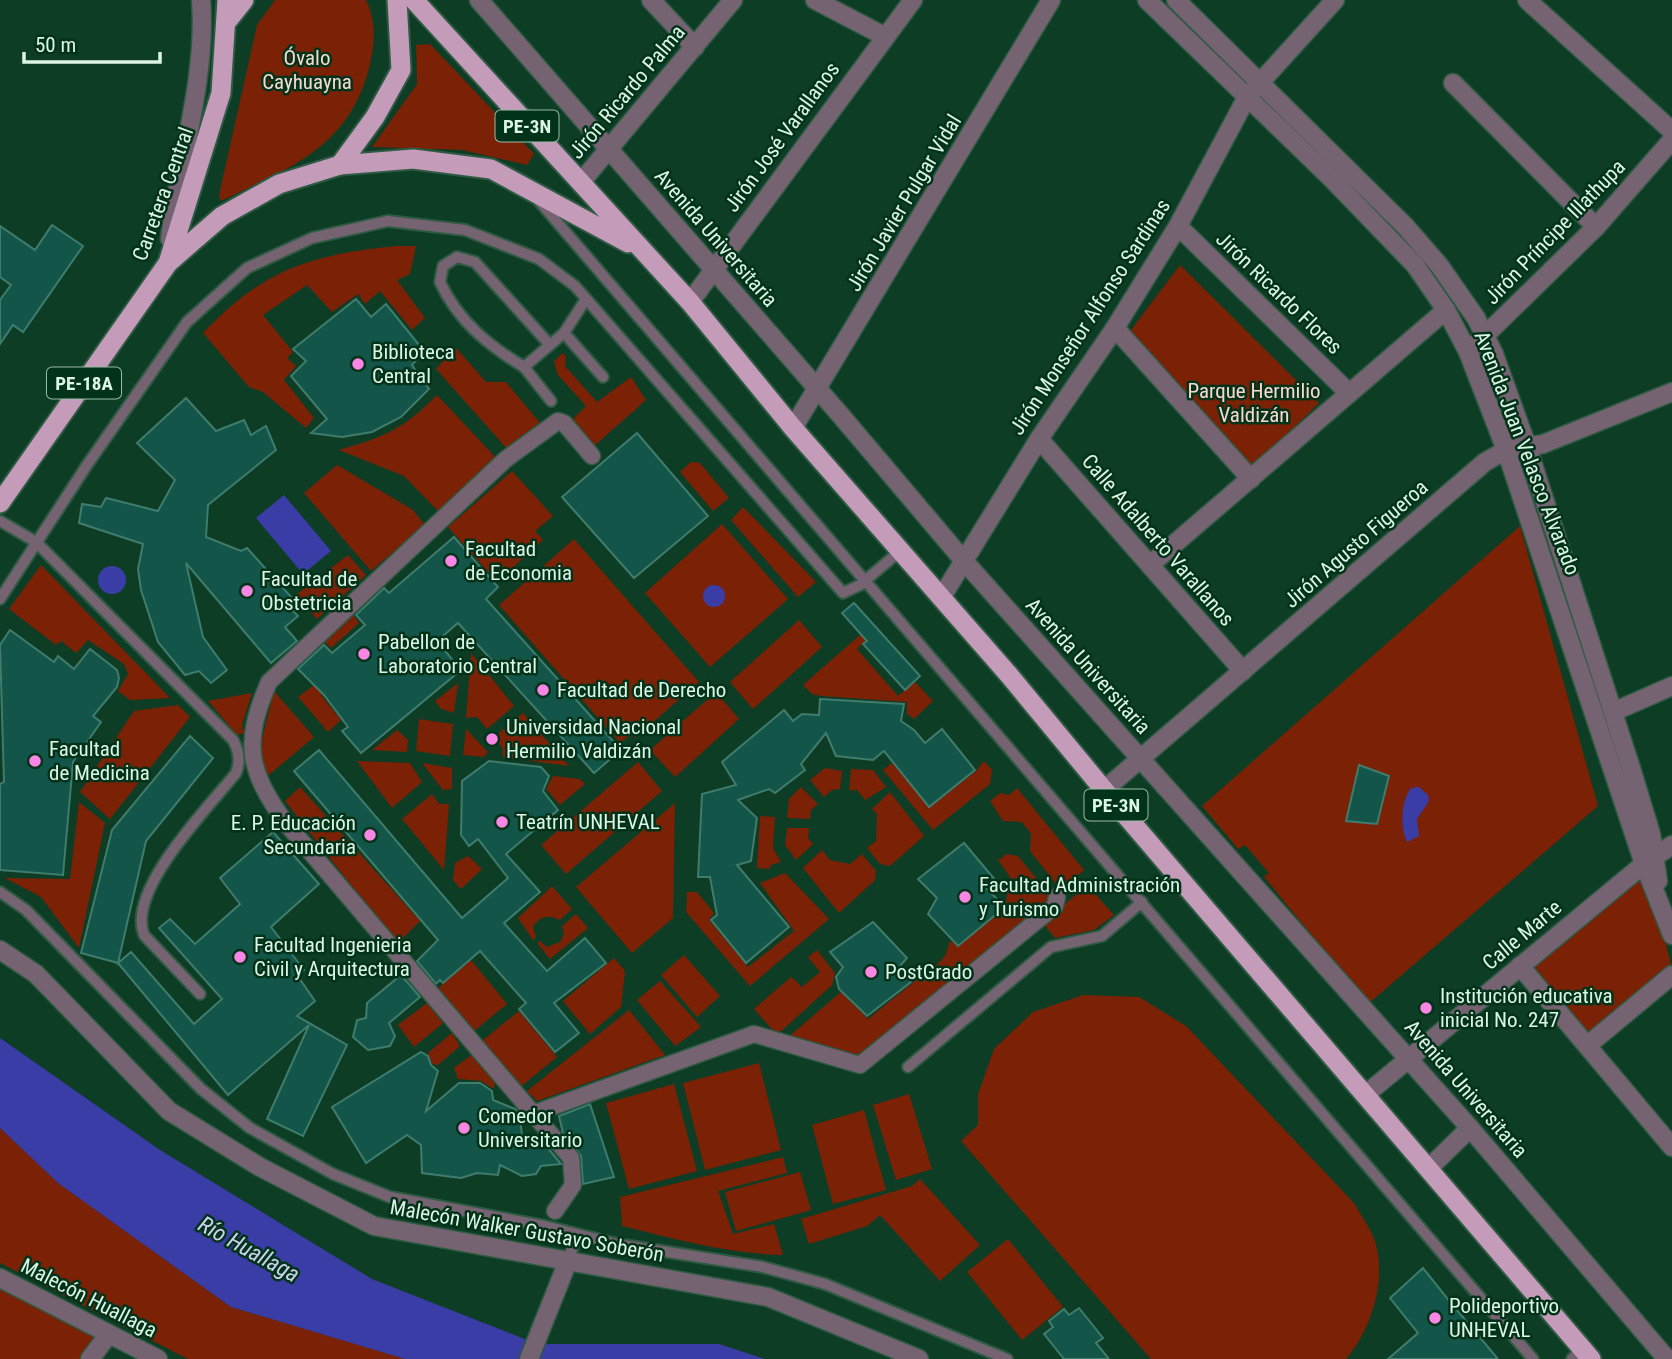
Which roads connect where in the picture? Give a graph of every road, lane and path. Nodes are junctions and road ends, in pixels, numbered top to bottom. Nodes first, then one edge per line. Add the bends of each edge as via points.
1 (201, 0) edge
2 (244, 0) edge
3 (397, 0) edge
4 (414, 0) edge
5 (479, 0) edge
6 (651, 0) edge
7 (733, 0) edge
8 (815, 0) edge
9 (912, 0) edge
10 (1051, 0) edge
11 (1147, 0) edge
12 (1176, 0) edge
13 (1335, 0) edge
14 (1527, 0) edge
15 (227, 10) edge
16 (884, 36) junction
17 (695, 47) junction
18 (1453, 83) dead end
19 (1253, 90) junction
20 (1672, 131) edge
21 (1672, 140) edge
22 (610, 151) junction
23 (340, 165) junction
24 (582, 181) junction
25 (524, 184) junction
26 (1178, 226) junction
27 (1596, 227) junction
28 (642, 250) junction
29 (168, 263) junction
30 (714, 270) junction
31 (586, 299) junction
32 (690, 302) junction
33 (1446, 310) junction
34 (1115, 328) junction
35 (564, 333) junction
36 (1485, 336) junction
37 (550, 345) junction
38 (1468, 352) junction
39 (524, 367) junction
40 (603, 377) dead end
41 (817, 389) junction
42 (1672, 392) edge
43 (1348, 393) junction
44 (551, 401) dead end
45 (793, 428) junction
46 (1039, 439) junction
47 (1527, 446) junction
48 (1506, 450) junction
49 (592, 456) dead end
50 (1251, 479) junction
51 (0, 503) edge
52 (0, 521) edge
53 (36, 542) junction
54 (900, 551) junction
55 (964, 561) junction
56 (1151, 564) junction
57 (866, 580) junction
58 (941, 598) junction
59 (0, 599) edge
60 (1243, 671) junction
61 (1672, 686) edge
62 (1613, 712) junction
63 (1141, 759) junction
64 (1104, 790) junction
65 (1672, 845) edge
66 (1649, 860) junction
67 (0, 892) edge
68 (1057, 897) dead end
69 (1142, 902) junction
70 (1672, 935) edge
71 (0, 950) edge
72 (1520, 966) junction
73 (1672, 975) edge
74 (200, 994) dead end
75 (1588, 1045) junction
76 (1409, 1059) junction
77 (908, 1067) dead end
78 (1365, 1095) junction
79 (535, 1113) junction
80 (1470, 1128) junction
81 (1672, 1147) edge
82 (1429, 1168) junction
83 (555, 1212) dead end
84 (575, 1241) dead end
85 (568, 1261) junction
86 (0, 1278) edge
87 (108, 1334) junction
88 (1581, 1355) edge
89 (90, 1359) edge
90 (158, 1359) edge
91 (529, 1359) edge
92 (919, 1359) edge
93 (1007, 1359) edge
94 (1533, 1359) edge
95 (1667, 1359) edge

1 - 29 street via 198,76
2 - 15 highway, PE-18A
3 - 23 highway via 401,69 375,117
4 - 24 highway, PE-3N
5 - 22 street, Avenida Universitaria
6 - 17 street
7 - 17 street, Jirón Ricardo Palma
8 - 16 street
9 - 16 street, Jirón José Varallanos
10 - 41 street, Jirón Javier Pulgar Vidal
11 - 19 street, Avenida Juan Velasco Alvarado
12 - 19 street, Avenida Juan Velasco Alvarado
13 - 19 street, Jirón Monseñor Alfonso Sardinas
14 - 20 street
15 - 29 highway, Carretera Central / PE-18A via 221,93
16 - 30 street, Jirón José Varallanos
17 - 22 street, Jirón Ricardo Palma
18 - 27 street
19 - 26 street, Jirón Monseñor Alfonso Sardinas
19 - 33 street, Avenida Juan Velasco Alvarado via 1415,265
19 - 36 street, Avenida Juan Velasco Alvarado via 1405,226 1439,265
21 - 27 street, Jirón Príncipe Illathupa
22 - 24 street, Jirón Ricardo Palma
22 - 30 street, Avenida Universitaria
23 - 25 highway via 413,159 491,169
23 - 29 highway, PE-18A via 279,184 222,216
24 - 28 highway, PE-3N
25 - 28 highway
25 - 57 lane
26 - 34 street, Jirón Monseñor Alfonso Sardinas
26 - 43 street, Jirón Ricardo Flores
27 - 36 street, Jirón Príncipe Illathupa
28 - 32 highway, PE-3N
29 - 51 highway, Carretera Central / PE-18A
30 - 32 street, Jirón José Varallanos
30 - 41 street, Avenida Universitaria
31 - 35 lane
31 - 53 lane via 539,259 465,230 388,221 312,238 247,268 187,322
31 - 57 lane via 843,593
32 - 45 highway, PE-3N
33 - 38 street, Avenida Juan Velasco Alvarado
33 - 43 street
34 - 46 street, Jirón Monseñor Alfonso Sardinas
34 - 50 street
35 - 37 lane
35 - 40 lane
36 - 38 street, Jirón Príncipe Illathupa
36 - 47 street, Avenida Juan Velasco Alvarado
37 - 39 lane
37 - 39 lane via 475,262 457,257 448,261 440,272 443,290 486,344
38 - 48 street, Avenida Juan Velasco Alvarado
39 - 44 lane
41 - 45 street, Jirón Javier Pulgar Vidal
41 - 55 street, Avenida Universitaria
42 - 47 street, Jirón Agusto Figueroa
43 - 50 street
45 - 54 highway, PE-3N
46 - 55 street, Jirón Monseñor Alfonso Sardinas
46 - 56 street, Calle Adalberto Varallanos
47 - 48 street, Jirón Agusto Figueroa
47 - 62 street, Avenida Juan Velasco Alvarado
48 - 60 street, Jirón Agusto Figueroa via 1485,461
48 - 66 street, Avenida Juan Velasco Alvarado
49 - 79 street via 564,423 548,425 269,682 254,717 256,771 285,822
50 - 56 street
52 - 53 lane
53 - 59 lane
53 - 74 lane via 237,748 236,773 158,871 143,909 144,935
54 - 57 lane
54 - 58 highway, PE-3N
55 - 58 street, Jirón Monseñor Alfonso Sardinas
55 - 63 street, Avenida Universitaria
56 - 60 street, Calle Adalberto Varallanos
57 - 69 lane
58 - 64 highway, PE-3N
60 - 63 street, Jirón Agusto Figueroa
61 - 62 street
62 - 66 street, Avenida Juan Velasco Alvarado via 1651,834
63 - 64 street, Jirón Agusto Figueroa
63 - 76 street, Avenida Universitaria
64 - 78 highway, PE-3N
65 - 66 street, Calle Marte
66 - 70 street, Avenida Juan Velasco Alvarado
66 - 72 street, Calle Marte
67 - 93 lane via 26,910 201,1089 250,1128 333,1174 390,1197 617,1244 763,1267 825,1284
68 - 79 street via 1055,906 860,1065 754,1034
69 - 77 lane via 1102,936 1051,947
69 - 94 lane
71 - 85 street, Malecón Walker Gustavo Soberón via 36,974 169,1111 260,1167 374,1226
72 - 75 street
72 - 76 street, Calle Marte
73 - 75 street
75 - 81 street
76 - 78 street, Calle Marte
76 - 80 street, Avenida Universitaria
78 - 82 highway, PE-3N
79 - 83 street via 571,1158 573,1185
80 - 82 street
80 - 95 street, Avenida Universitaria
82 - 88 highway, PE-3N
84 - 85 lane
85 - 91 street
85 - 92 street, Malecón Walker Gustavo Soberón via 768,1297
86 - 87 street, Malecón Huallaga
87 - 89 street
87 - 90 street, Malecón Huallaga

